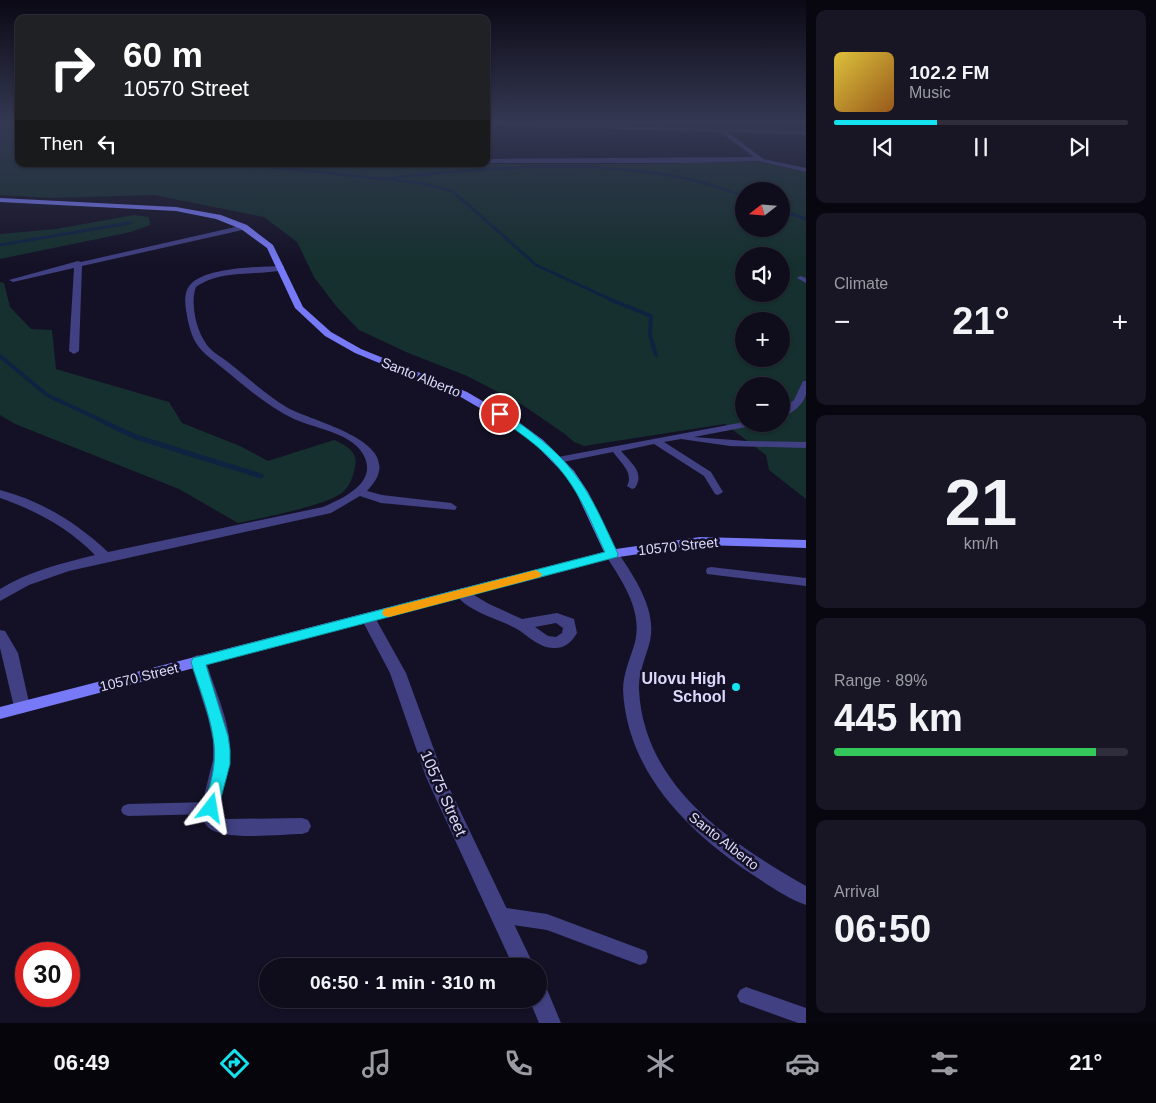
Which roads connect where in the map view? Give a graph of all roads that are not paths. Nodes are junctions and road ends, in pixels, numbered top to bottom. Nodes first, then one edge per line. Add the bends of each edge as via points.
1 (0, 200) edge
2 (244, 227) junction
3 (78, 263) junction
4 (281, 268) junction
5 (13, 280) dead end
6 (74, 351) dead end
7 (806, 382) edge
8 (790, 410) edge
9 (735, 426) edge
10 (680, 436) junction
11 (655, 441) junction
12 (806, 445) edge
13 (616, 449) junction
14 (558, 460) junction
15 (632, 486) dead end
16 (359, 492) junction
17 (718, 492) dead end
18 (0, 494) edge
19 (451, 506) dead end
20 (806, 544) edge
21 (612, 554) junction
22 (106, 557) junction
23 (711, 572) dead end
24 (806, 582) edge
25 (462, 593) junction
26 (0, 596) edge
27 (368, 618) junction
28 (522, 624) dead end
29 (0, 635) edge
30 (198, 662) junction
31 (22, 707) junction
32 (0, 713) edge
33 (211, 808) junction
34 (128, 810) dead end
35 (302, 826) dead end
36 (806, 896) edge
37 (500, 915) junction
38 (520, 958) edge
39 (640, 958) dead end
40 (746, 996) dead end
41 (544, 1008) edge
42 (806, 1017) edge
43 (550, 1023) edge

1 - 2 street, Santo Alberto via 156,207 202,214
2 - 3 street
2 - 4 street, Santo Alberto via 270,247
3 - 5 street
3 - 6 street
4 - 14 street, Santo Alberto via 299,308 328,334 358,351 488,406 526,431
4 - 16 street via 222,274 194,286 189,306 197,334 208,351 271,402 309,422 352,437 362,445 372,459 373,467 372,476
7 - 8 lane via 802,396
9 - 10 lane
10 - 11 lane
10 - 12 lane via 733,444
11 - 13 lane
11 - 17 lane via 708,474
13 - 14 lane
13 - 15 lane via 634,473
14 - 21 street, Santo Alberto via 582,492
16 - 19 street via 381,499
16 - 22 street via 327,510
18 - 22 street via 51,513 77,530
20 - 21 street, 10570 Street via 700,541
21 - 25 street, 10570 Street
21 - 36 street, Santo Alberto via 638,600 643,617 644,636 631,687 636,726 646,756 681,807 704,829 763,872
22 - 26 street via 45,574
23 - 24 lane
25 - 27 street, 10570 Street
25 - 28 street via 482,608
27 - 30 street, 10570 Street
27 - 37 street, 10575 Street via 398,673 435,778
29 - 31 street via 10,654
30 - 31 street, 10570 Street
30 - 33 street via 221,736 222,764
31 - 32 street, 10570 Street
33 - 34 lane
33 - 35 street via 212,820 218,825
37 - 38 street, 10575 Street
37 - 39 lane via 547,922
40 - 42 lane
41 - 43 street

